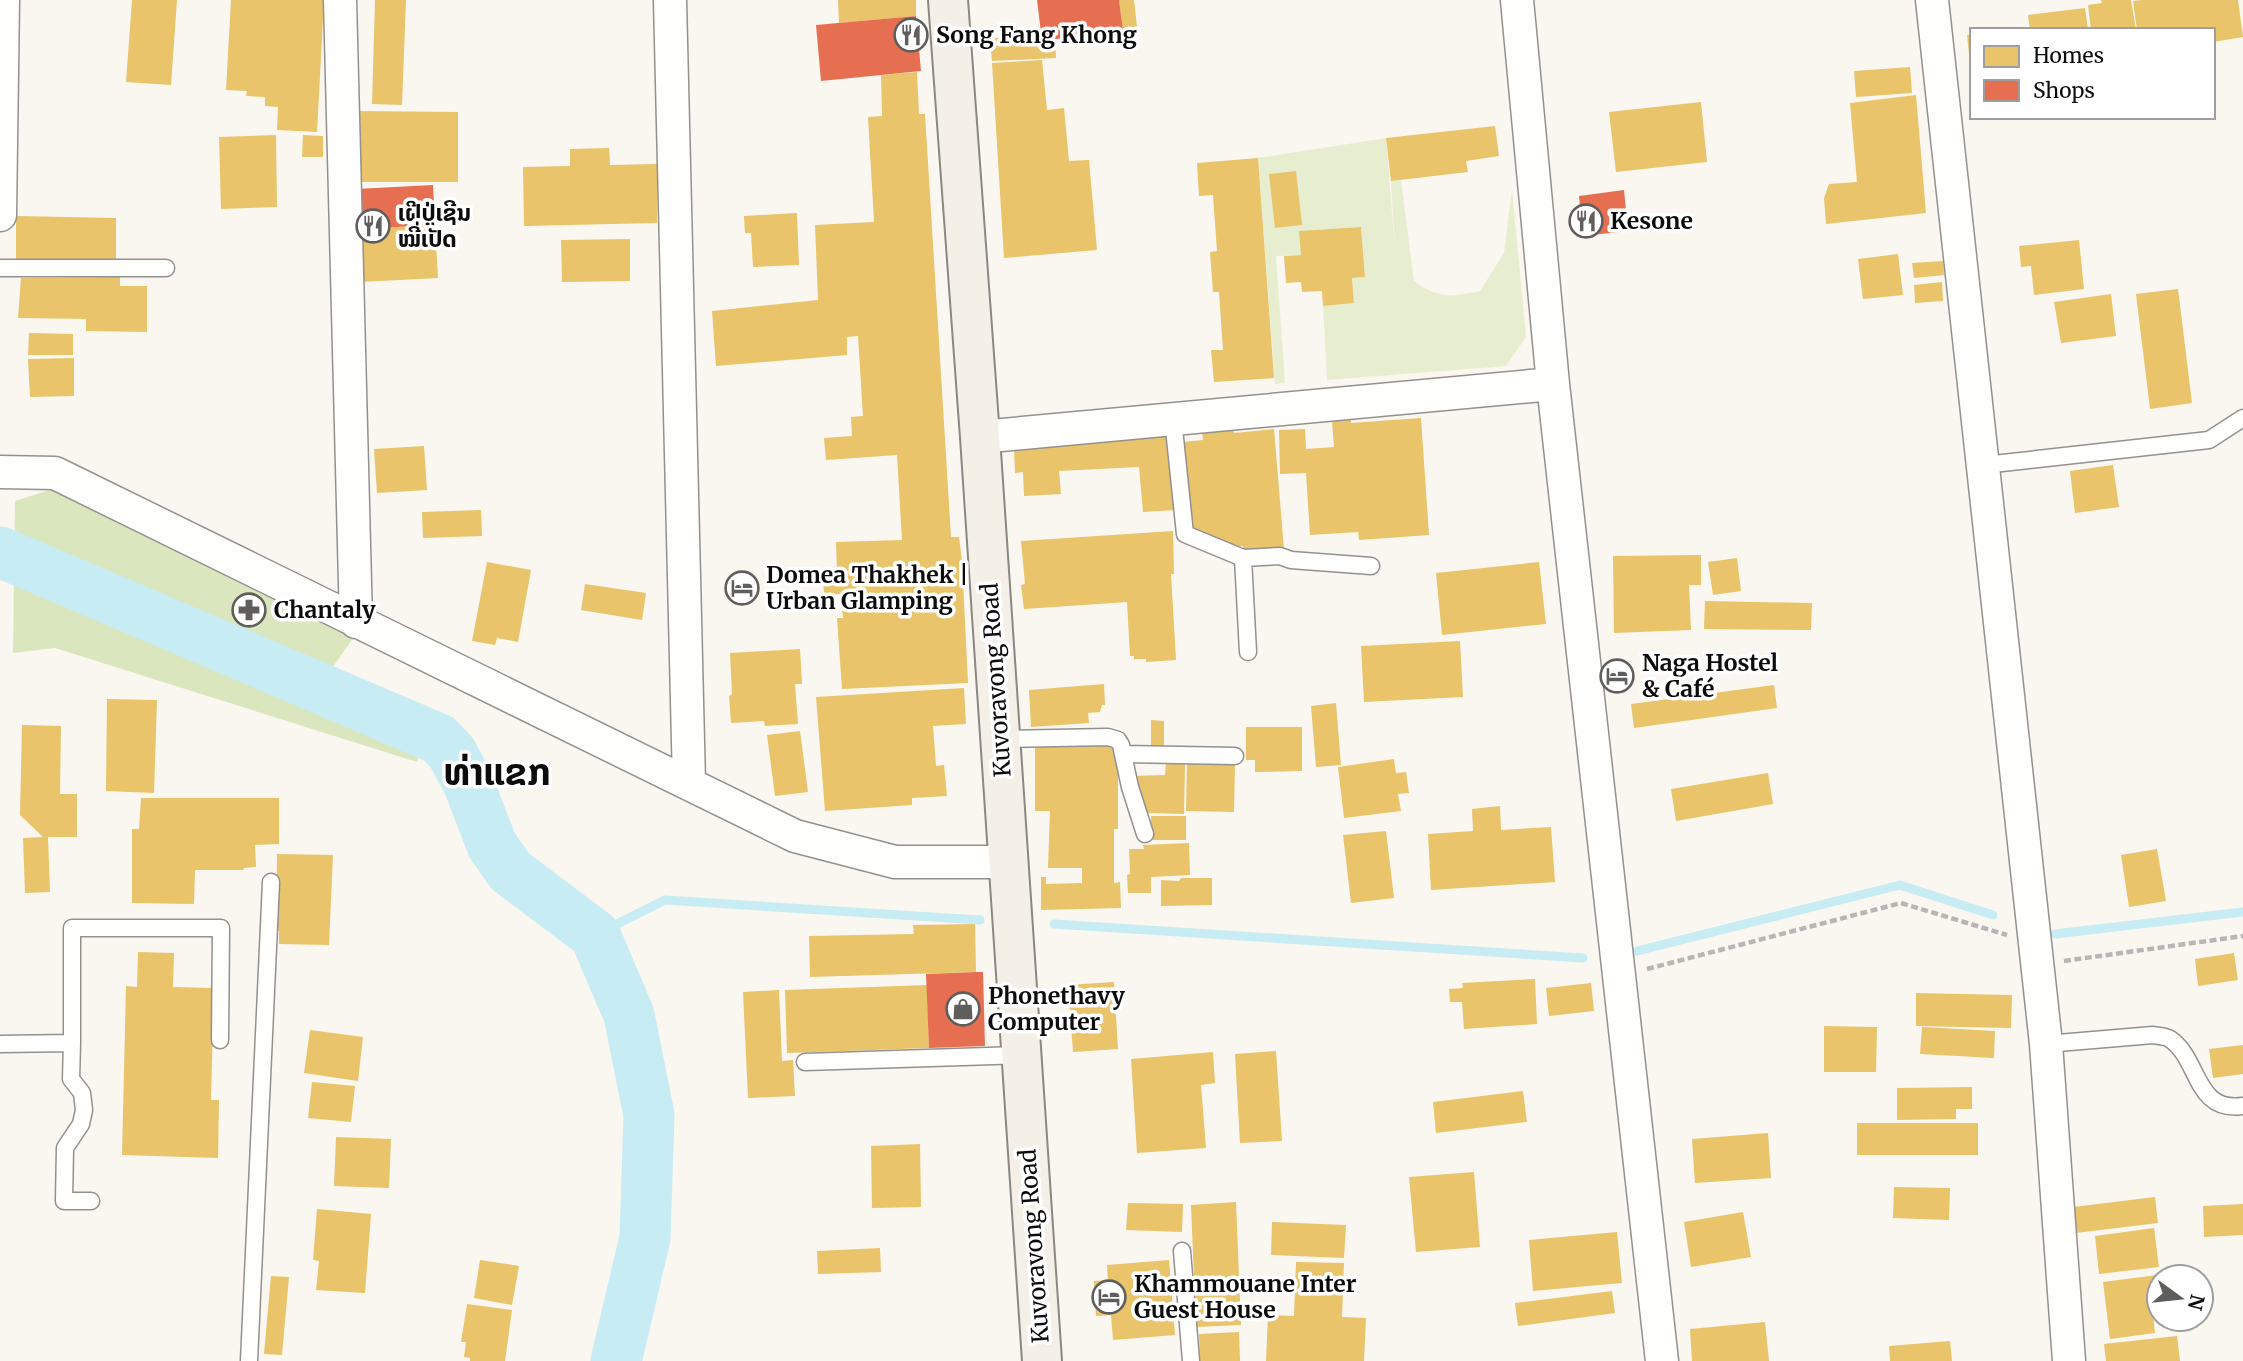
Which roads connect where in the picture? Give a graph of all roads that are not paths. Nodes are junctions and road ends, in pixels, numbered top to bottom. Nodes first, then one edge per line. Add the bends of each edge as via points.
1 (3, 0) edge
2 (340, 0) edge
3 (670, 0) edge
4 (948, 0) edge
5 (1517, 0) edge
6 (1932, 0) edge
7 (0, 215) edge
8 (0, 268) edge
9 (166, 268) dead end
10 (1553, 384) junction
11 (2243, 418) edge
12 (1173, 419) junction
13 (980, 437) junction
14 (1984, 465) junction
15 (0, 472) edge
16 (1242, 558) junction
17 (1371, 566) dead end
18 (356, 622) junction
19 (1248, 652) dead end
20 (1000, 739) junction
21 (1124, 754) junction
22 (1235, 756) dead end
23 (689, 783) junction
24 (1145, 834) dead end
25 (1009, 862) junction
26 (271, 882) dead end
27 (220, 1040) dead end
28 (72, 1043) junction
29 (0, 1044) edge
30 (2046, 1044) junction
31 (1022, 1055) junction
32 (805, 1062) dead end
33 (2243, 1106) edge
34 (91, 1201) dead end
35 (1182, 1251) dead end
36 (249, 1361) edge
37 (1042, 1361) edge
38 (1191, 1361) edge
39 (1661, 1361) edge
40 (2068, 1361) edge

1 - 7 street
2 - 18 street
3 - 23 street
4 - 13 street, Kuvoravong Road
5 - 10 street
6 - 14 street
8 - 9 lane
10 - 12 street
10 - 39 street
11 - 14 lane via 2209,440
12 - 13 street
12 - 16 lane via 1185,534
13 - 20 street, Kuvoravong Road
14 - 30 street
15 - 18 street via 55,473
16 - 17 lane via 1280,556
16 - 19 lane
18 - 23 street
20 - 21 lane via 1108,737 1118,740
20 - 25 street, Kuvoravong Road
21 - 22 lane
21 - 24 lane
23 - 25 street via 794,836 895,862
25 - 31 street, Kuvoravong Road
26 - 36 lane
27 - 28 lane via 221,928 72,928
28 - 29 lane
28 - 34 lane via 71,1079 82,1093 84,1110 65,1148 64,1201
30 - 33 lane via 2153,1035 2169,1038 2214,1102
30 - 40 street
31 - 32 lane
31 - 37 street, Kuvoravong Road
35 - 38 lane

